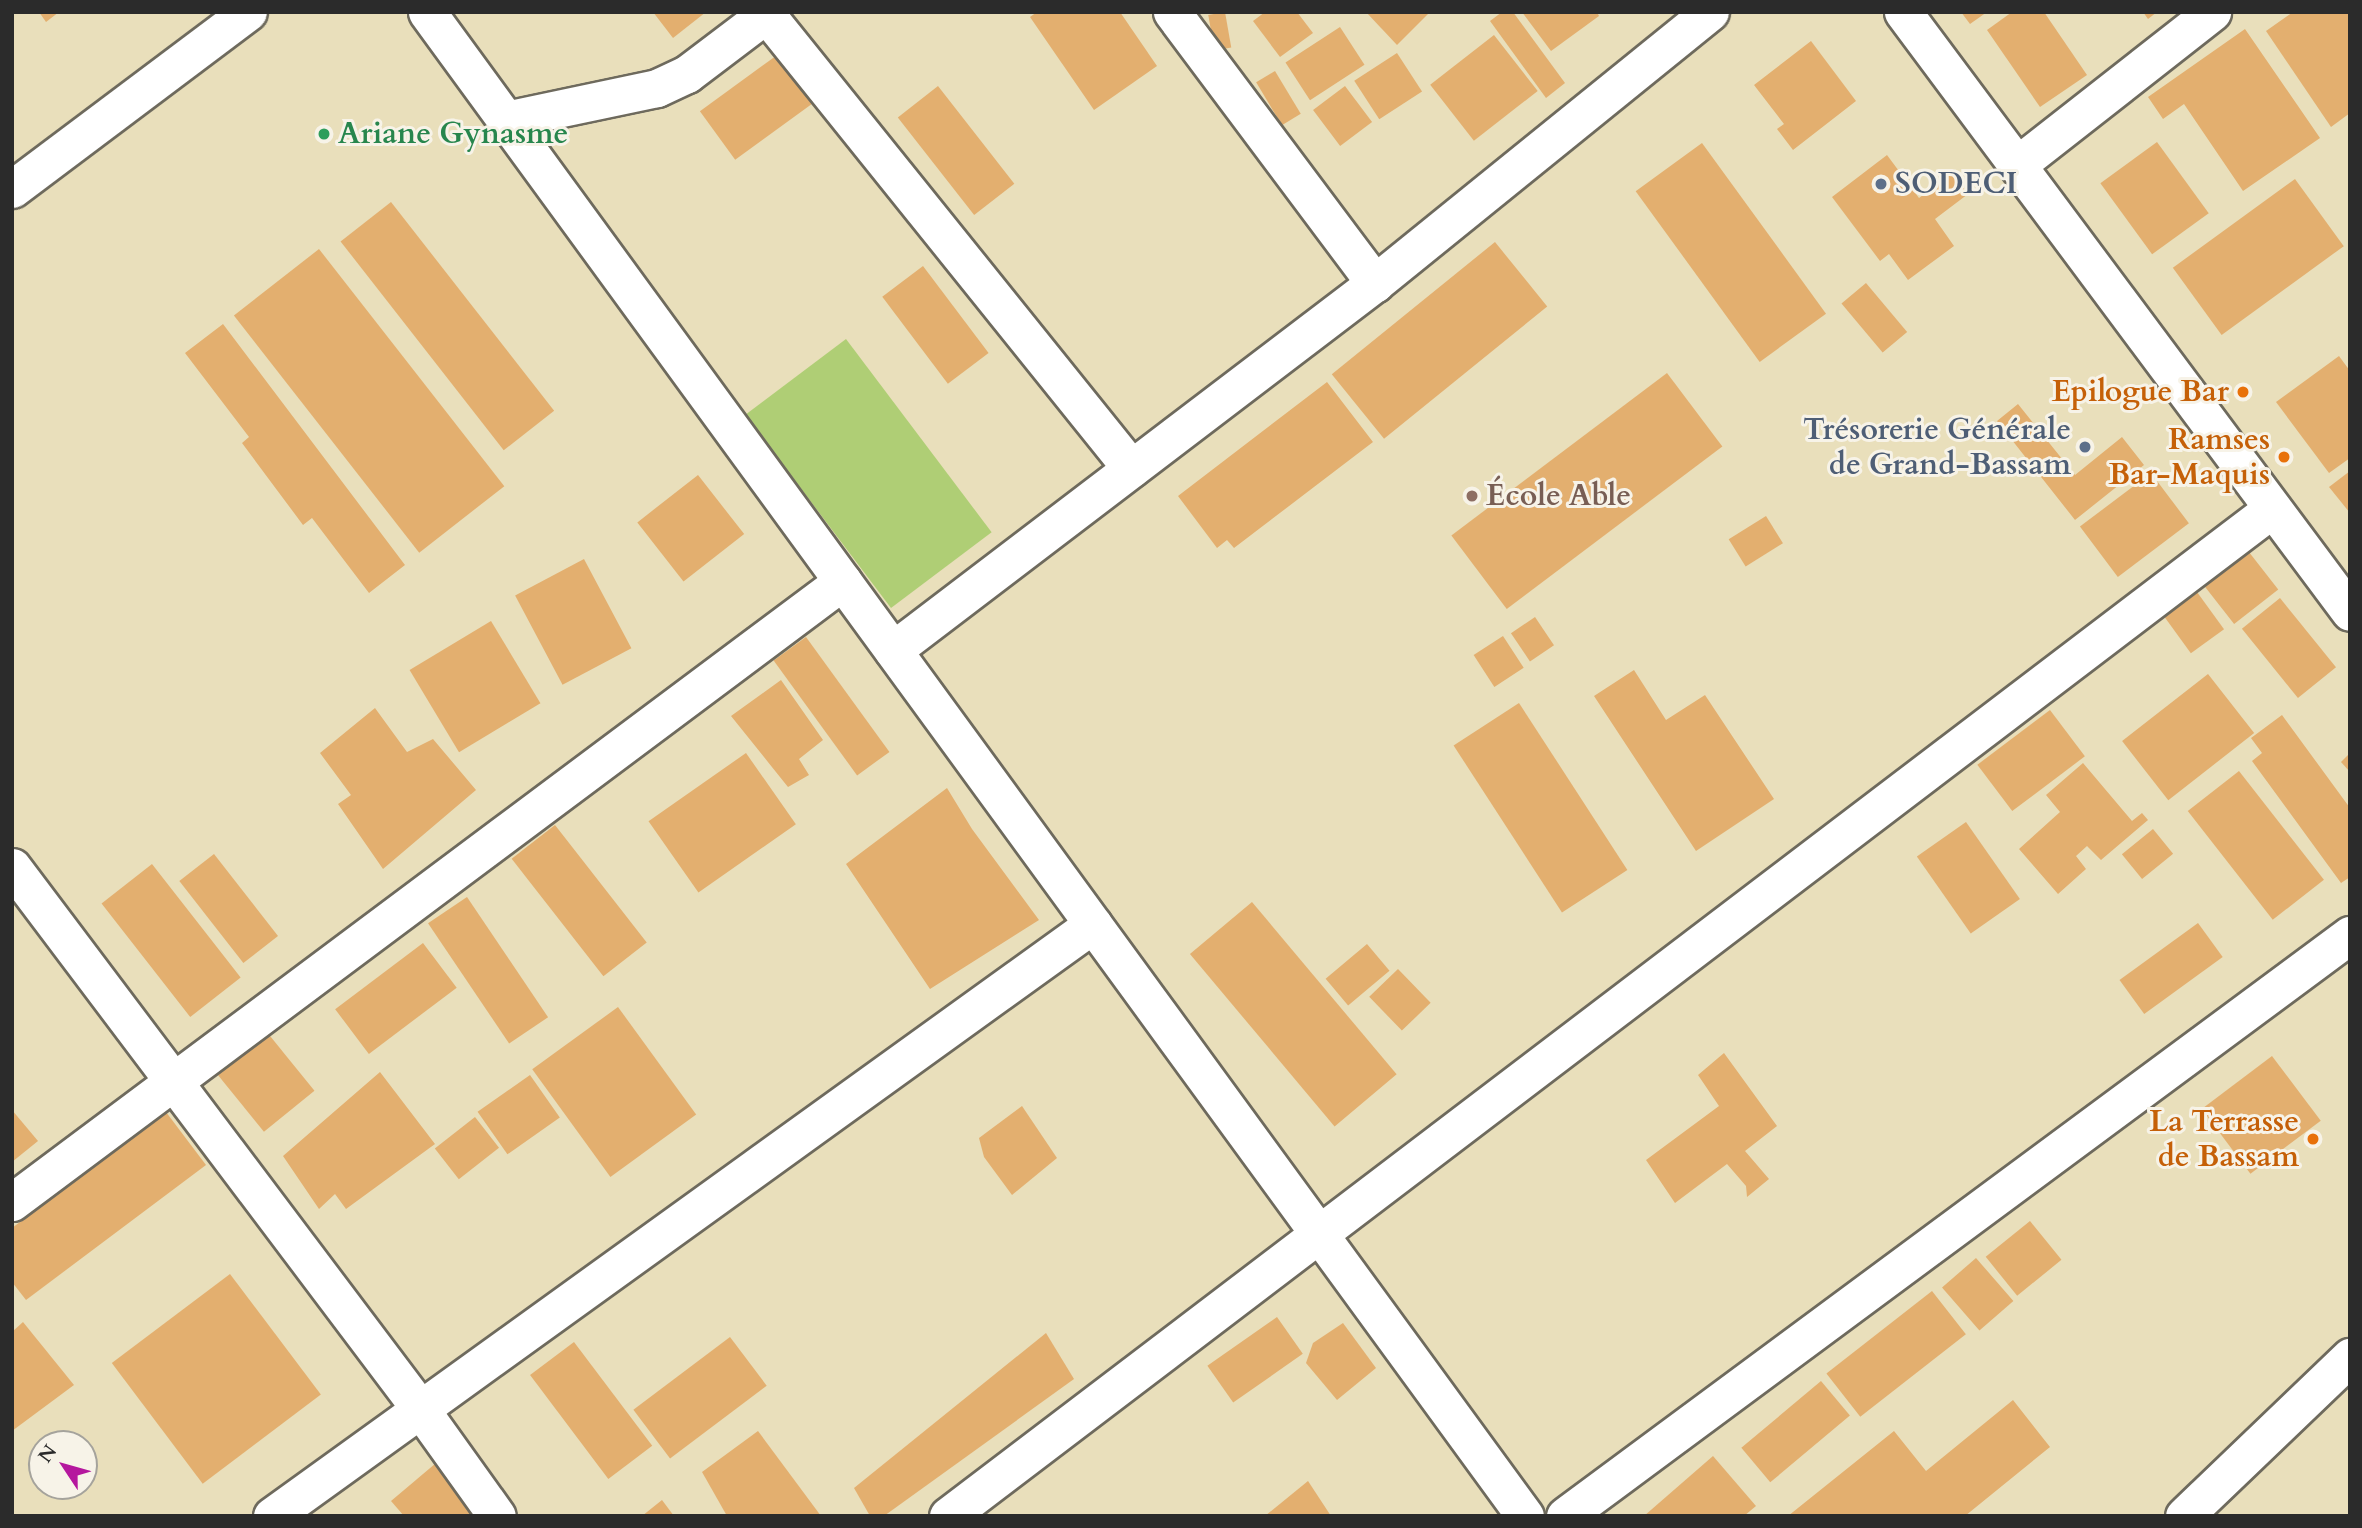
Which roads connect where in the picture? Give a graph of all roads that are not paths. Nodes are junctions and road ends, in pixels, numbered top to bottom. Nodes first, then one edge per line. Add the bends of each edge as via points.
1 (248, 12) edge
2 (427, 12) edge
3 (1171, 12) edge
4 (1710, 12) edge
5 (1903, 12) edge
6 (2212, 12) edge
7 (768, 13) edge
8 (505, 120) junction
9 (2017, 165) junction
10 (12, 189) edge
11 (1375, 283) junction
12 (1131, 468) junction
13 (2272, 509) junction
14 (843, 581) junction
15 (2350, 612) edge
16 (893, 650) junction
17 (12, 867) edge
18 (1093, 924) junction
19 (2350, 935) edge
20 (172, 1080) junction
21 (12, 1202) edge
22 (1320, 1234) junction
23 (2350, 1357) edge
24 (421, 1410) junction
25 (272, 1516) edge
26 (497, 1516) edge
27 (948, 1516) edge
28 (1525, 1516) edge
29 (1565, 1516) edge
30 (2184, 1516) edge

1 - 10 street
2 - 8 street
3 - 11 street
4 - 11 street
5 - 9 street
6 - 9 street
7 - 8 street via 687,74 657,88
7 - 12 street
8 - 14 street
9 - 13 street
11 - 12 street
12 - 16 street
13 - 15 street
13 - 22 street
14 - 16 street
14 - 20 street
16 - 18 street
17 - 20 street
18 - 22 street
18 - 24 street
19 - 29 street
20 - 21 street
20 - 24 street
22 - 27 street
22 - 28 street
23 - 30 street
24 - 25 street
24 - 26 street

